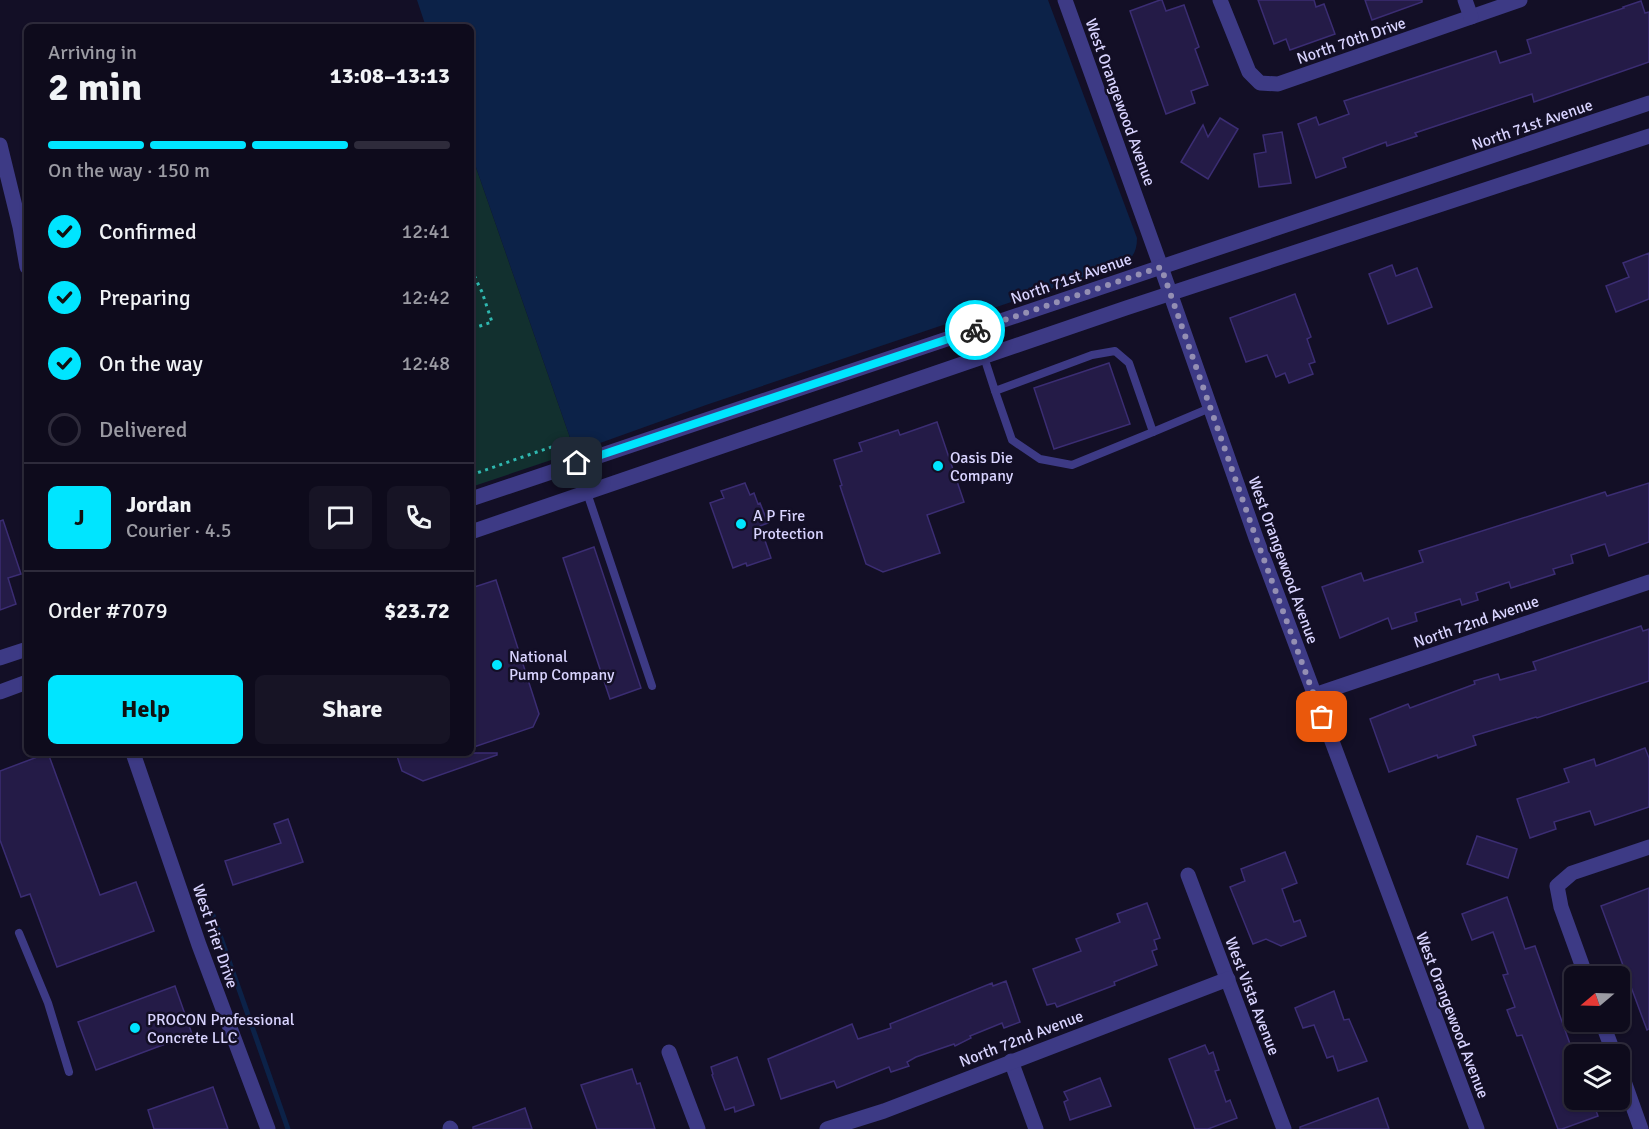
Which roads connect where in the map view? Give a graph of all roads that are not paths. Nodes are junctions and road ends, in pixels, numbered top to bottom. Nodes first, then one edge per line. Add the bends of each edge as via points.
1 (1220, 0) edge
2 (1465, 0) edge
3 (1520, 0) edge
4 (1067, 1) edge
5 (1472, 17) junction
6 (1649, 103) edge
7 (1649, 136) edge
8 (0, 145) edge
9 (24, 250) edge
10 (1161, 267) junction
11 (1171, 294) junction
12 (984, 357) junction
13 (995, 391) junction
14 (1210, 408) junction
15 (1153, 432) junction
16 (577, 463) junction
17 (587, 493) junction
18 (474, 498) edge
19 (474, 531) edge
20 (1649, 582) edge
21 (24, 650) edge
22 (0, 658) edge
23 (24, 683) edge
24 (652, 686) dead end
25 (0, 692) edge
26 (1314, 695) junction
27 (134, 756) edge
28 (1649, 847) edge
29 (1188, 875) dead end
30 (20, 933) dead end
31 (1582, 966) edge
32 (1228, 979) junction
33 (669, 1052) dead end
34 (1011, 1061) junction
35 (69, 1072) dead end
36 (1630, 1098) edge
37 (268, 1129) edge
38 (698, 1129) edge
39 (827, 1129) edge
40 (1036, 1129) edge
41 (1284, 1129) edge
42 (1477, 1129) edge
43 (1641, 1129) edge

1 - 5 street, North 70th Drive via 1249,72 1260,83 1278,84
2 - 5 street
3 - 5 street, North 70th Drive
4 - 10 street, West Orangewood Avenue
6 - 10 street, North 71st Avenue
7 - 11 street
8 - 9 street
10 - 11 street, West Orangewood Avenue
10 - 16 street, North 71st Avenue
11 - 12 street
11 - 14 street, West Orangewood Avenue
12 - 13 lane
12 - 17 street
13 - 15 lane via 1012,440 1040,459 1072,465
13 - 15 lane via 1092,355 1115,351 1129,363
14 - 15 lane
14 - 26 street, West Orangewood Avenue
16 - 17 lane
16 - 18 street, North 71st Avenue
17 - 19 street
17 - 24 lane
20 - 26 street, North 72nd Avenue
21 - 22 street
23 - 25 street
26 - 42 street, West Orangewood Avenue
27 - 37 street, West Frier Drive
28 - 31 street via 1572,873 1557,886
29 - 32 street, West Vista Avenue
30 - 35 lane via 48,1003
32 - 34 street, North 72nd Avenue
32 - 41 street, West Vista Avenue
33 - 38 street
34 - 39 street, North 72nd Avenue
34 - 40 street
36 - 43 street

